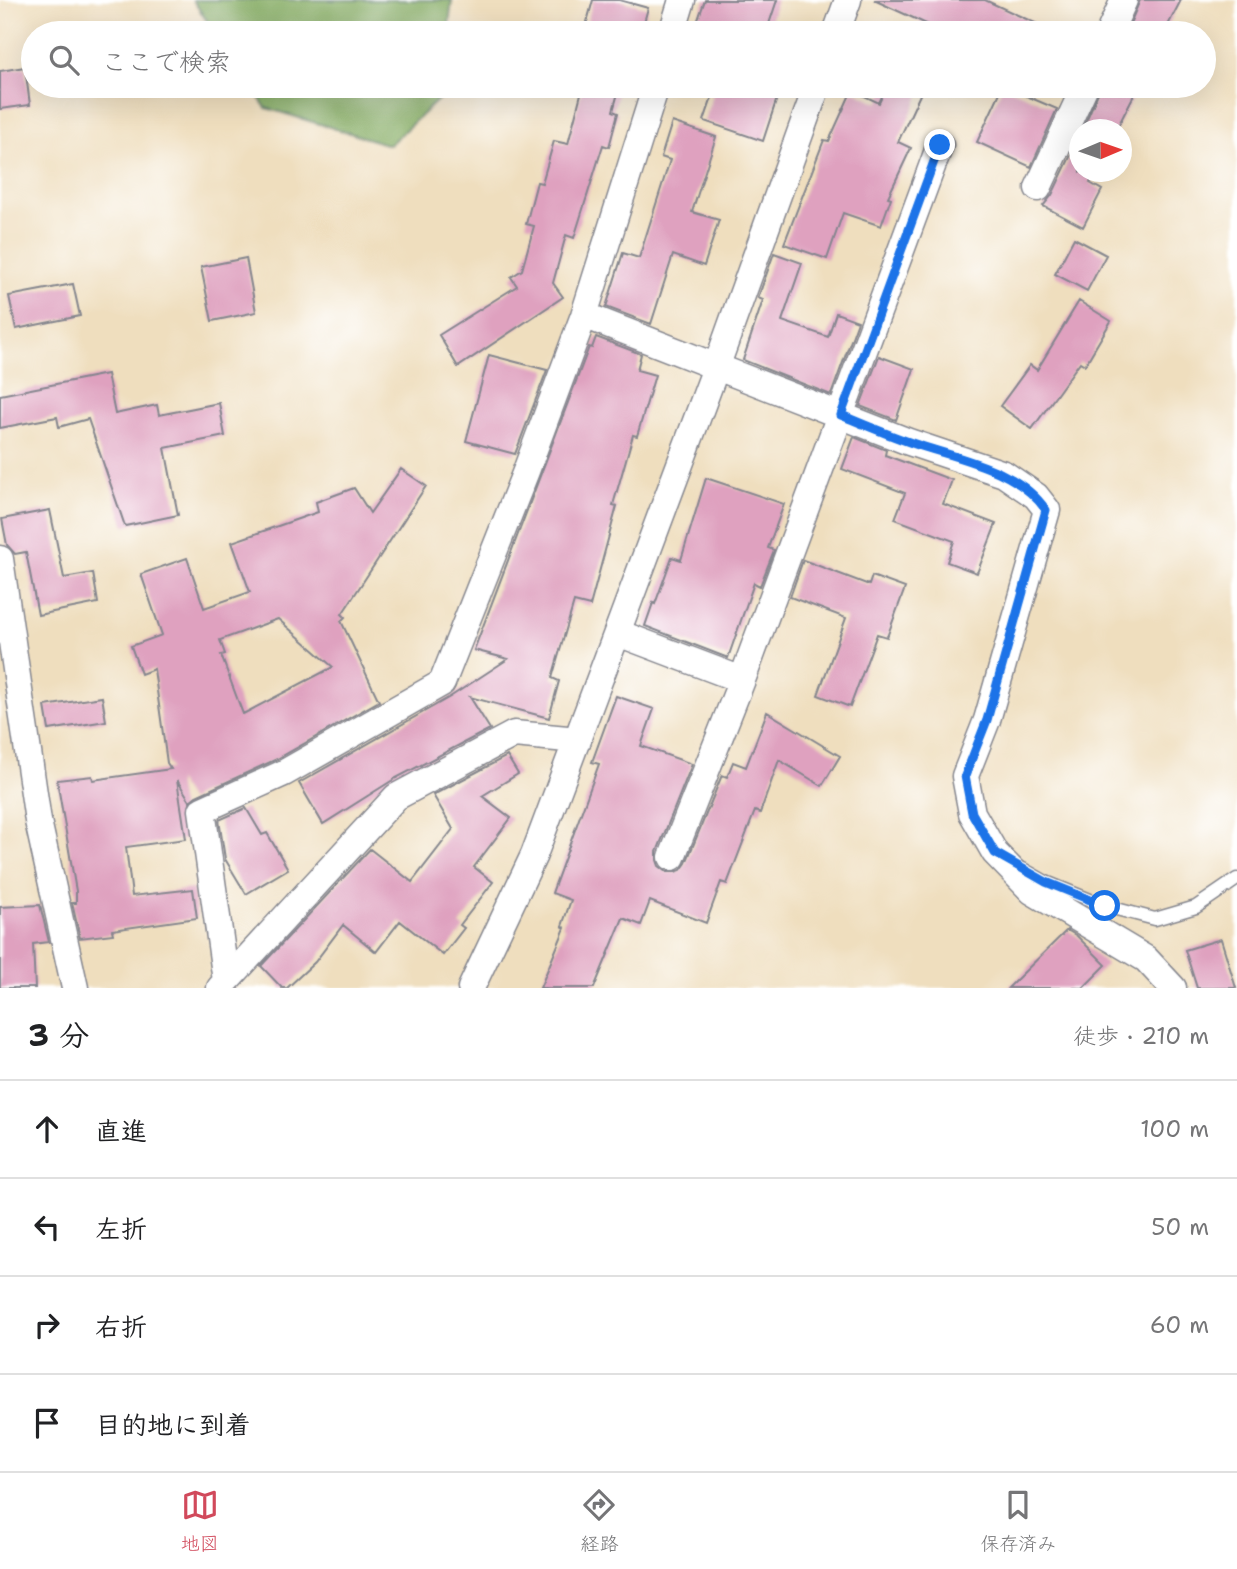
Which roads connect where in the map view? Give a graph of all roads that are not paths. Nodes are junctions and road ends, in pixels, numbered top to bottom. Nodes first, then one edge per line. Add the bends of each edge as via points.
1 (682, 0) edge
2 (848, 0) edge
3 (1124, 0) edge
4 (676, 21) edge
5 (840, 21) edge
6 (1114, 21) edge
7 (652, 98) edge
8 (813, 98) edge
9 (1079, 98) edge
10 (940, 145) dead end
11 (1038, 188) dead end
12 (584, 315) junction
13 (717, 365) junction
14 (841, 415) junction
15 (0, 559) edge
16 (618, 633) junction
17 (742, 680) junction
18 (578, 740) junction
19 (995, 853) junction
20 (672, 857) dead end
21 (1237, 879) edge
22 (223, 985) edge
23 (75, 988) edge
24 (471, 988) edge
25 (1173, 988) edge

1 - 4 street
2 - 5 street
3 - 6 street
7 - 12 street
8 - 13 street
9 - 11 street
10 - 14 street
12 - 13 street
12 - 22 street via 442,683 284,773 202,810
13 - 14 street
13 - 16 street
14 - 17 street
14 - 19 street via 1004,474 1036,496 1046,510 987,720 965,776 972,813
15 - 23 street via 38,821
16 - 17 street
16 - 18 street
17 - 20 street
18 - 22 street via 514,734 396,797
18 - 24 street via 534,855
19 - 21 lane via 1046,882 1105,906 1155,919 1196,907
19 - 25 street via 1032,891 1146,960

